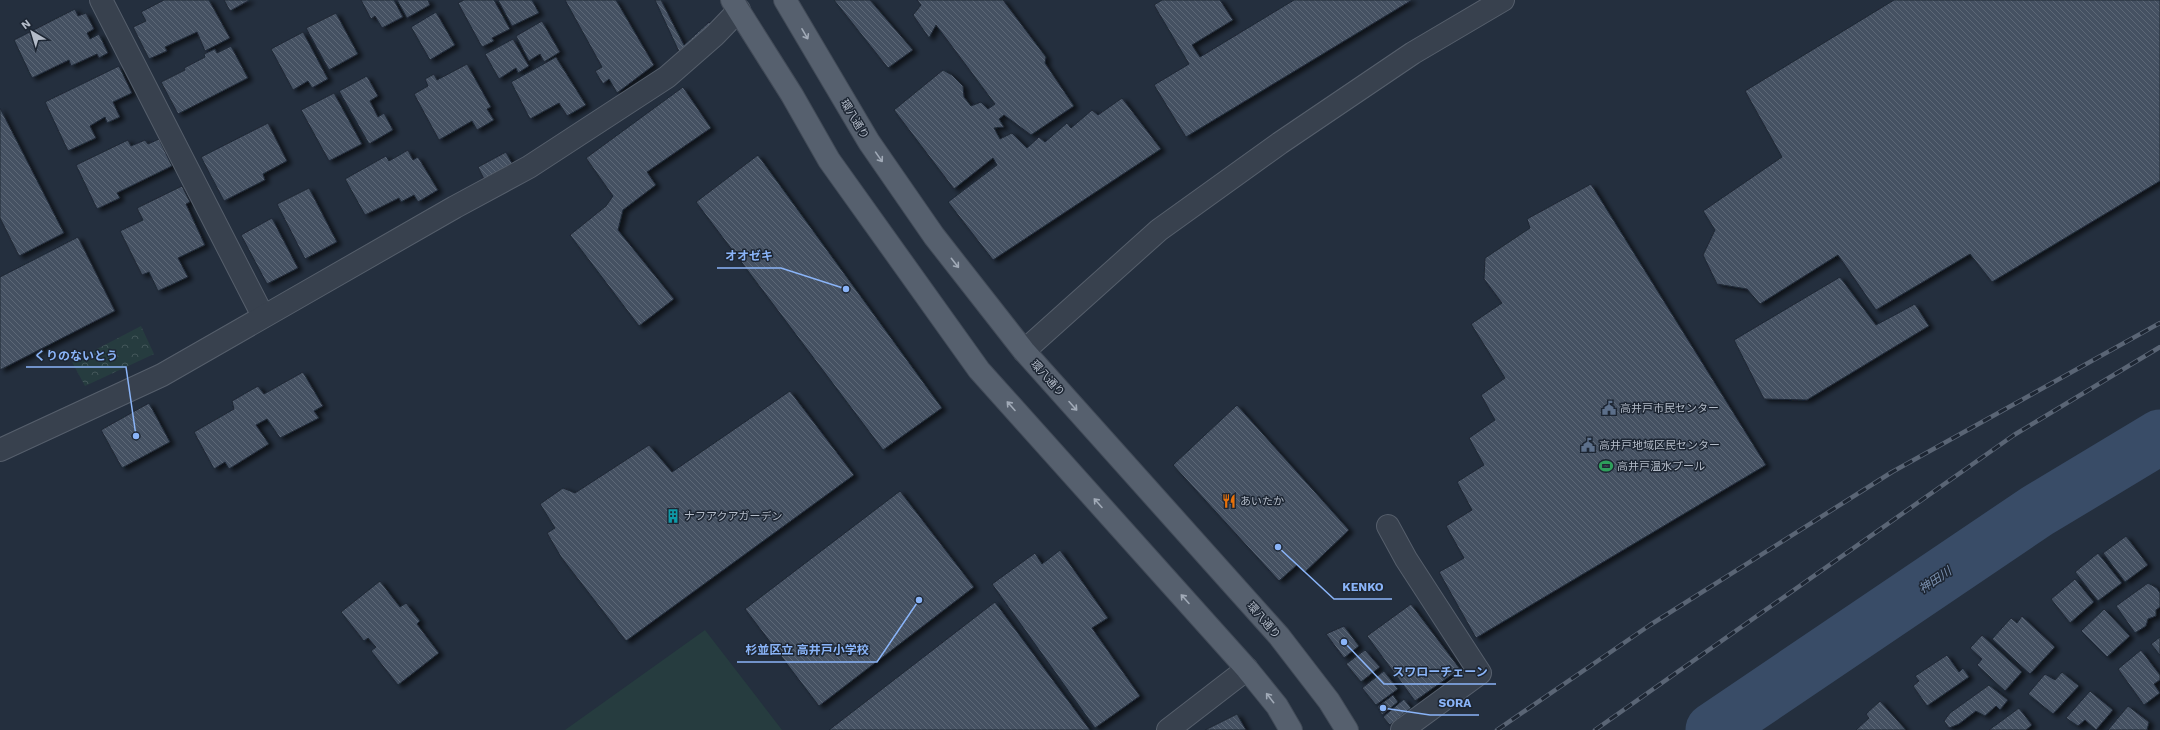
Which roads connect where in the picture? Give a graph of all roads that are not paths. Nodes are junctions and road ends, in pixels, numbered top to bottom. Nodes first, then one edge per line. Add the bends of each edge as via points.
1 (101, 0) edge
2 (785, 0) edge
3 (1503, 0) edge
4 (735, 5) edge
5 (263, 316) junction
6 (1024, 351) junction
7 (0, 450) edge
8 (1388, 526) dead end
9 (1247, 669) junction
10 (1168, 730) edge
11 (1291, 730) edge
12 (1347, 730) edge
13 (1402, 730) edge

1 - 5 street
2 -> 6 main road, 環八通り via 869,142 934,236
3 - 6 street via 1413,53 1158,230
4 - 5 street via 715,35 667,77 529,167 455,206
9 -> 4 main road via 979,370 829,160 792,95
5 - 7 street via 162,375
6 -> 12 main road, 環八通り via 1279,636 1329,701
8 - 13 street via 1406,559 1480,673
9 - 10 street
11 -> 9 main road via 1277,706

